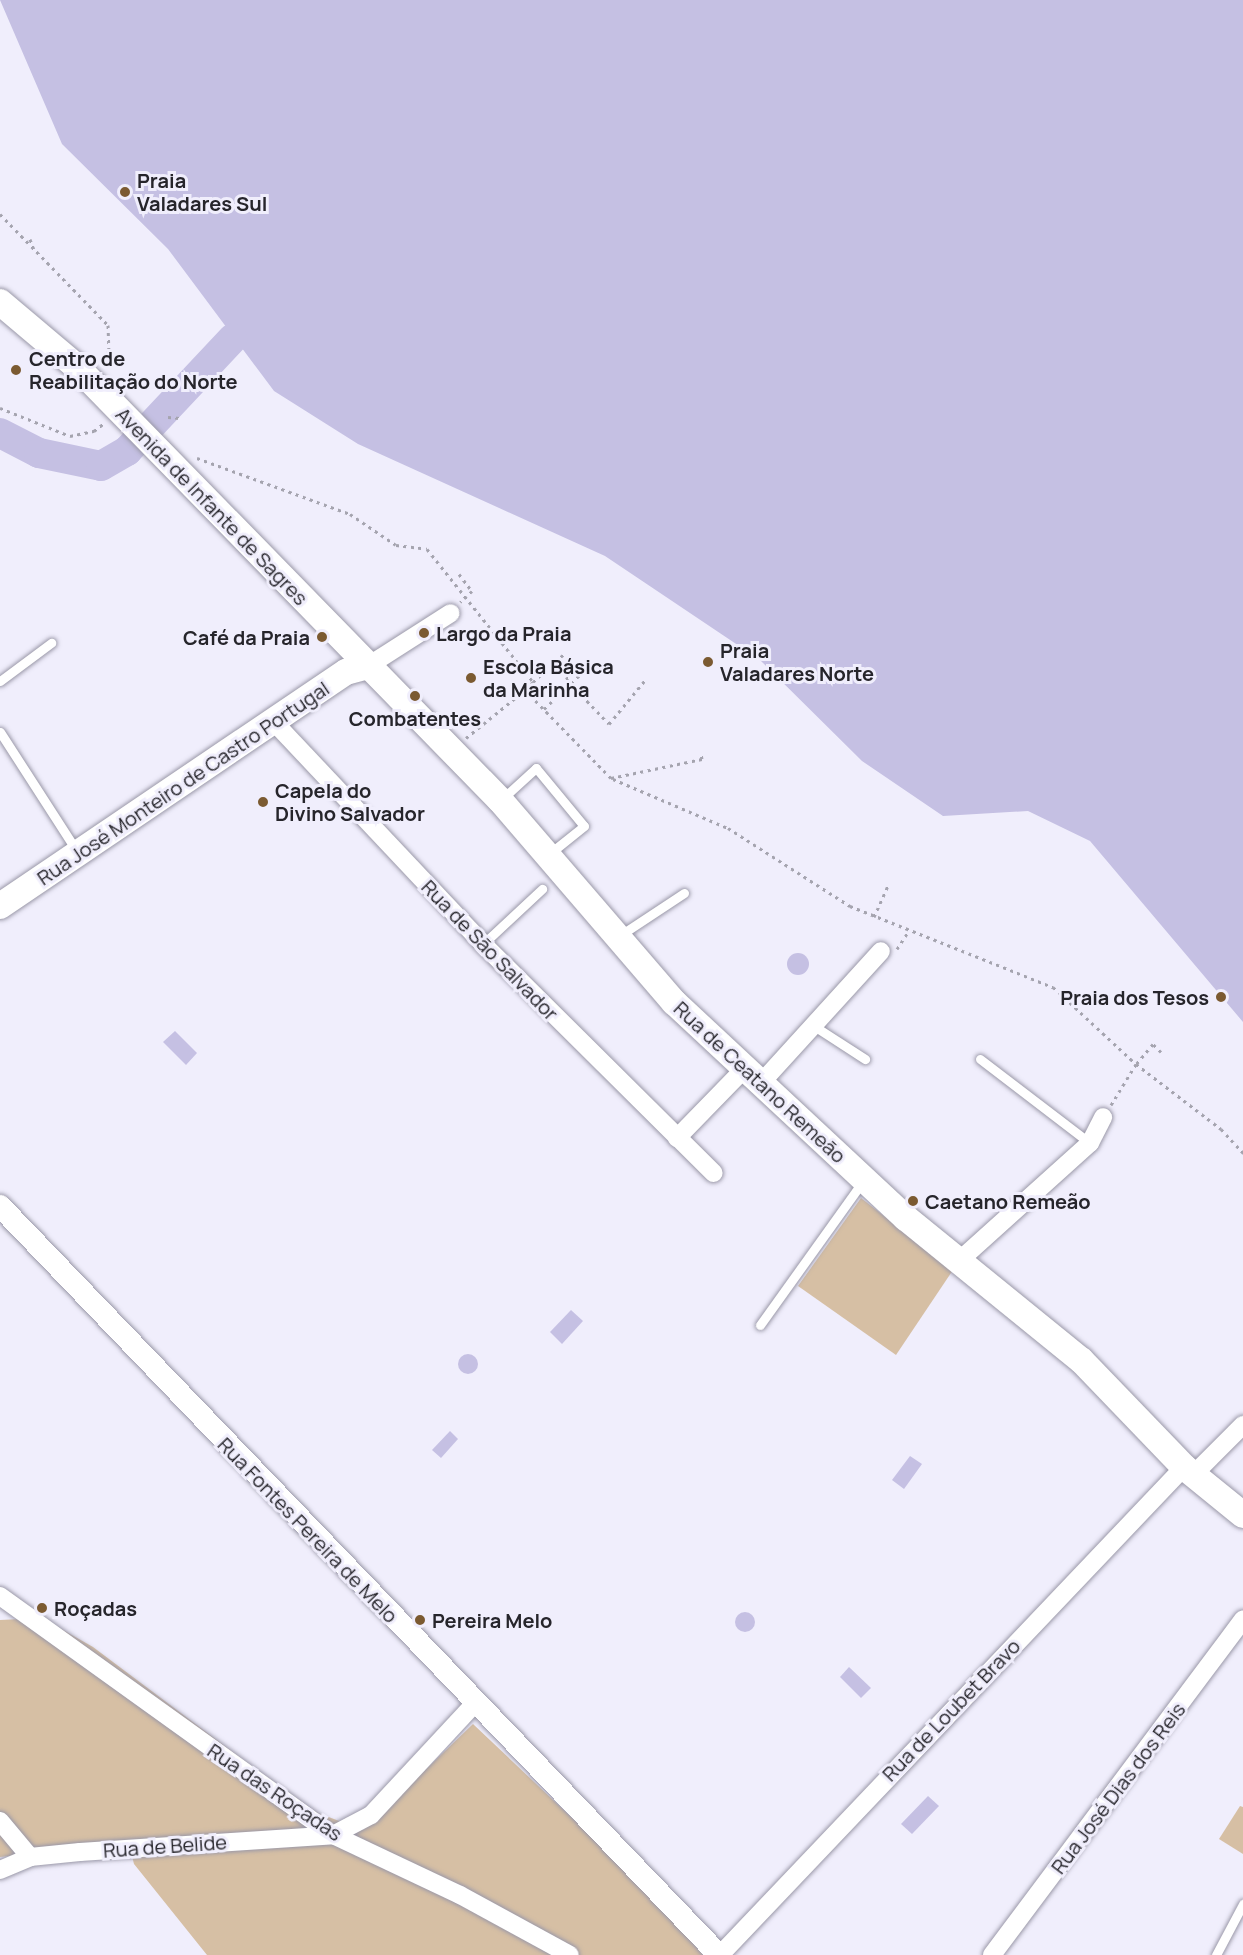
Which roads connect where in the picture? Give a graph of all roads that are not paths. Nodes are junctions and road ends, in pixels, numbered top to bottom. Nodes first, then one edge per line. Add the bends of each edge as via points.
1 (0, 302) edge
2 (451, 613) dead end
3 (51, 642) dead end
4 (368, 666) junction
5 (0, 681) edge
6 (273, 721) junction
7 (0, 732) edge
8 (500, 800) junction
9 (79, 855) junction
10 (547, 855) junction
11 (542, 889) dead end
12 (684, 893) dead end
13 (0, 906) edge
14 (615, 940) junction
15 (483, 944) junction
16 (888, 953) road end
17 (814, 1026) junction
18 (865, 1059) dead end
19 (980, 1059) dead end
20 (753, 1075) junction
21 (1103, 1117) road end
22 (677, 1138) junction
23 (1089, 1143) junction
24 (714, 1173) dead end
25 (865, 1179) junction
26 (0, 1206) edge
27 (960, 1260) junction
28 (760, 1325) dead end
29 (1243, 1425) edge
30 (1188, 1471) junction
31 (1243, 1515) edge
32 (4, 1605) edge
33 (1243, 1619) edge
34 (474, 1704) junction
35 (0, 1821) edge
36 (333, 1836) junction
37 (30, 1857) junction
38 (0, 1870) edge
39 (1243, 1905) edge
40 (570, 1955) edge
41 (719, 1955) edge
42 (992, 1955) edge
43 (1216, 1955) edge

1 - 4 main road, Avenida de Infante de Sagres via 126,417
2 - 4 street
3 - 5 lane
4 - 6 main road, Rua José Monteiro de Castro Portugal via 346,672
4 - 8 main road, Rua de Ceatano Remeão
6 - 9 main road, Rua José Monteiro de Castro Portugal
6 - 15 street, Rua de São Salvador
7 - 9 lane
8 - 10 main road, Rua de Ceatano Remeão
8 - 10 lane via 536,768 584,826
9 - 13 main road, Rua José Monteiro de Castro Portugal
10 - 14 main road, Rua de Ceatano Remeão
11 - 15 lane
12 - 14 lane
14 - 20 main road, Rua de Ceatano Remeão
15 - 22 street, Rua de São Salvador
16 - 17 street
17 - 18 lane
17 - 20 street
19 - 23 lane
20 - 22 street
20 - 25 main road, Rua de Ceatano Remeão
21 - 23 street
22 - 24 street, Rua de São Salvador
23 - 27 street
25 - 27 main road, Rua de Ceatano Remeão
25 - 28 lane
26 - 34 street, Rua Fontes Pereira de Melo
27 - 30 main road, Rua de Ceatano Remeão via 1082,1360
29 - 30 street, Rua de Loubet Bravo
30 - 31 main road, Rua de Ceatano Remeão
30 - 41 street, Rua de Loubet Bravo
32 - 36 street, Rua das Roçadas
33 - 42 street, Rua José Dias dos Reis
34 - 36 street via 371,1815
34 - 41 street, Rua Fontes Pereira de Melo
35 - 37 street
36 - 37 street, Rua de Belide
36 - 40 street, Rua das Roçadas via 460,1895
37 - 38 street, Rua de Belide
39 - 43 lane

